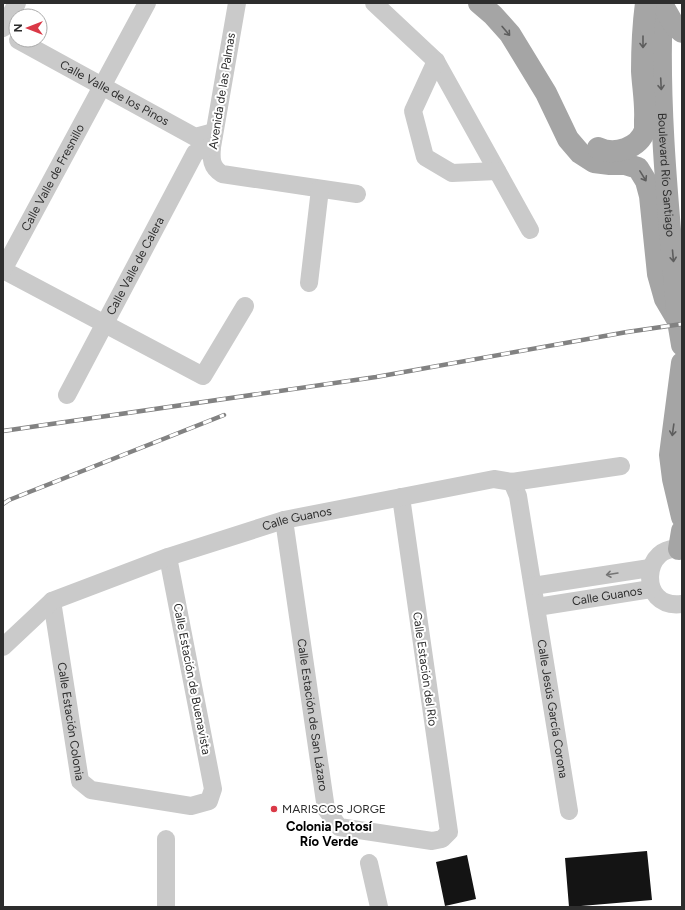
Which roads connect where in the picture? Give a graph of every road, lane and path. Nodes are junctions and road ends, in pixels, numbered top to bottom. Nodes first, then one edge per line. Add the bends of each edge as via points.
1 (17, 3) edge
2 (147, 3) edge
3 (237, 3) edge
4 (374, 3) edge
5 (479, 3) edge
6 (501, 3) edge
7 (656, 3) edge
8 (3, 28) edge
9 (682, 32) edge
10 (32, 48) edge
11 (436, 61) junction
12 (102, 86) junction
13 (213, 140) junction
14 (195, 145) junction
15 (497, 171) junction
16 (320, 189) junction
17 (357, 194) dead end
18 (530, 230) dead end
19 (3, 270) edge
20 (309, 284) dead end
21 (246, 306) dead end
22 (678, 321) junction
23 (105, 324) junction
24 (682, 345) edge
25 (682, 364) edge
26 (67, 395) dead end
27 (622, 466) dead end
28 (512, 482) junction
29 (401, 497) junction
30 (682, 517) edge
31 (284, 520) junction
32 (681, 543) edge
33 (168, 557) junction
34 (650, 568) junction
35 (533, 586) junction
36 (651, 588) junction
37 (52, 601) junction
38 (537, 606) junction
39 (682, 609) edge
40 (3, 647) edge
41 (209, 801) joint
42 (569, 811) dead end
43 (166, 839) dead end
44 (442, 839) joint
45 (369, 863) dead end
46 (166, 907) edge
47 (379, 907) edge

1 - 8 street
2 - 12 street, Calle Valle de Fresnillo
3 - 13 street, Avenida de las Palmas
4 - 11 street
5 -> 22 main road via 510,34 546,93 568,139 580,154 594,162 625,164 638,168 650,196 658,274 665,299
7 -> 6 main road via 642,42 645,130 637,142 627,149 615,151 601,150 589,144 580,135 569,108 532,42 518,21
7 - 9 main road
7 -> 22 main road, Boulevard Río Santiago
10 - 12 street, Calle Valle de los Pinos
11 - 15 street
11 - 15 street via 413,111 425,157 452,173
12 - 14 street, Calle Valle de los Pinos
12 - 19 street, Calle Valle de Fresnillo
13 - 14 street via 205,148
13 - 16 street, Avenida de las Palmas via 213,167 222,174
14 - 23 street, Calle Valle de Calera
15 - 18 street
16 - 17 street
16 - 20 street
19 - 23 street
21 - 23 street via 203,376
22 - 24 main road, Boulevard Río Santiago
23 - 26 street, Calle Valle de Calera
25 -> 30 main road via 670,455
27 - 28 street, Calle Guanos
28 - 29 street, Calle Guanos via 494,479
28 - 35 street via 518,496
29 - 31 street, Calle Guanos
29 - 44 street, Calle Estación del Río via 448,832
31 - 33 street, Calle Guanos
31 - 44 street, Calle Estación de San Lázaro via 326,810 339,827 432,841
32 - 34 street via 661,553
33 - 37 street, Calle Guanos
33 - 41 street, Calle Estación de Buenavista via 213,789
34 -> 35 street, Calle Guanos
34 - 36 street
35 - 38 street
36 - 38 street, Calle Guanos
36 - 39 street via 662,601
37 - 40 street, Calle Guanos
37 - 41 street, Calle Estación Colonia via 80,781 91,790 191,806
38 - 42 street, Calle Jesús García Corona
43 - 46 street
45 - 47 street

